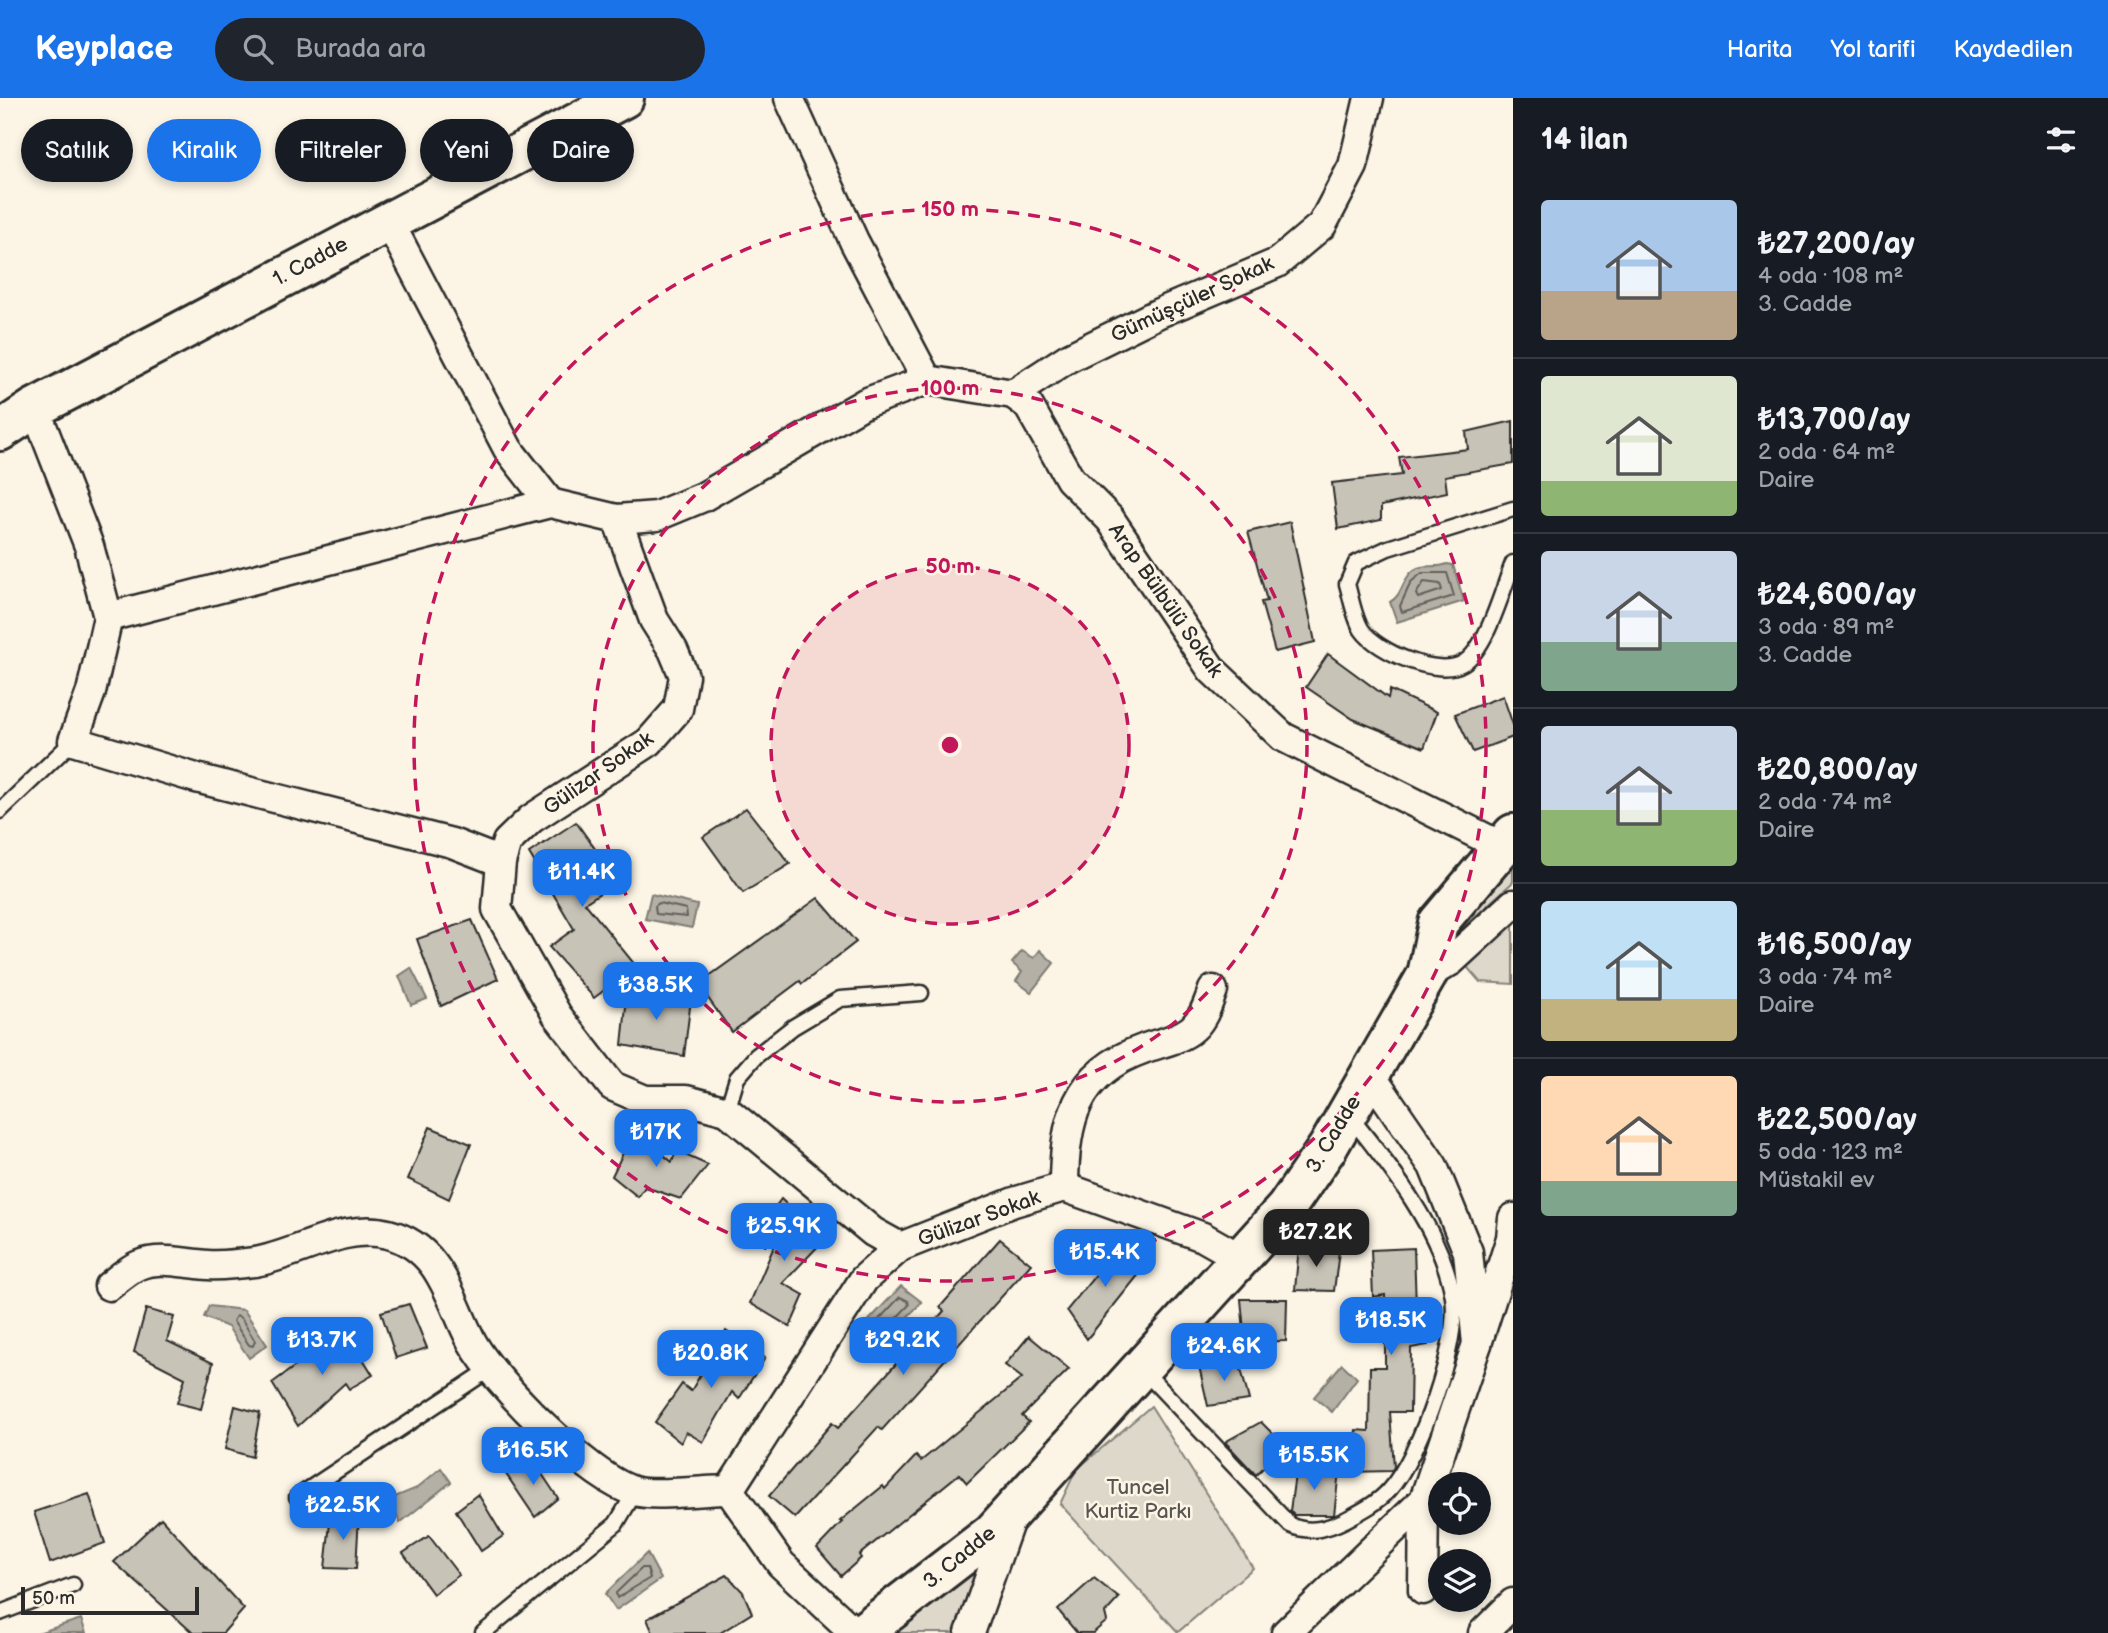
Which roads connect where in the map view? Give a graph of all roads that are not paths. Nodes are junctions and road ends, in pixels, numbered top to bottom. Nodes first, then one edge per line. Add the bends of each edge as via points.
1 (567, 98) edge
2 (624, 98) edge
3 (789, 98) edge
4 (1369, 98) edge
5 (388, 220) junction
6 (928, 380) junction
7 (1013, 394) junction
8 (17, 404) edge
9 (0, 431) edge
10 (550, 503) junction
11 (1513, 509) edge
12 (617, 519) junction
13 (1513, 563) edge
14 (108, 617) junction
15 (73, 741) junction
16 (0, 811) edge
17 (1508, 841) edge
18 (501, 862) junction
19 (1513, 904) edge
20 (1427, 975) junction
21 (1213, 990) dead end
22 (920, 993) dead end
23 (1369, 1073) junction
24 (727, 1111) junction
25 (1347, 1112) junction
26 (1064, 1187) junction
27 (1513, 1218) edge
28 (900, 1247) junction
29 (1242, 1259) junction
30 (109, 1286) dead end
31 (1477, 1344) junction
32 (1139, 1366) junction
33 (490, 1369) junction
34 (729, 1490) junction
35 (635, 1492) junction
36 (297, 1497) dead end
37 (1424, 1500) junction
38 (1014, 1508) junction
39 (74, 1585) dead end
40 (1423, 1590) dead end
41 (1513, 1603) edge
42 (0, 1613) edge
43 (483, 1633) edge
44 (855, 1633) edge
45 (862, 1633) edge
46 (970, 1633) edge
47 (1286, 1633) edge
48 (1483, 1633) edge

1 - 8 main road, 1. Cadde
2 - 5 main road, 1. Cadde
3 - 6 street via 854,241
4 - 7 street, Gümüşçüler Sokak via 1353,166 1322,225 1277,262 1068,358
5 - 8 main road, 1. Cadde
5 - 10 street via 508,449
6 - 7 street
6 - 12 street via 865,403 703,498 657,516
7 - 17 street, Arap Bülbülü Sokak via 1028,405 1070,479 1110,519 1212,670 1283,737
8 - 9 main road, 1. Cadde
8 - 14 street via 89,546
10 - 12 street
10 - 14 street
11 - 13 lane via 1388,548 1356,563 1347,584 1361,629 1376,645 1410,661 1446,669 1464,663 1483,640
12 - 18 street, Gülizar Sokak via 653,620 684,676 678,709 649,742 531,819 507,842
14 - 15 street via 92,692
15 - 16 lane
15 - 18 street via 196,778 452,843
17 - 20 main road, 3. Cadde via 1438,923
18 - 24 street, Gülizar Sokak via 497,909 557,1015 612,1086 645,1100 687,1100
19 - 20 street via 1451,961
20 - 23 main road, 3. Cadde
21 - 26 street via 1192,1029 1099,1071 1078,1101 1064,1144
22 - 24 lane via 840,999 793,1027 756,1056 737,1079
23 - 25 main road, 3. Cadde
23 - 31 street via 1433,1166 1468,1252
24 - 28 street, Gülizar Sokak via 864,1224
25 - 29 main road, 3. Cadde via 1286,1208
25 - 32 lane via 1403,1184 1448,1275 1454,1300 1452,1335 1429,1418 1389,1490 1334,1526 1304,1532 1290,1525
26 - 28 street, Gülizar Sokak
26 - 29 street, Gülizar Sokak via 1203,1237
27 - 31 street via 1511,1238
28 - 34 street via 864,1279
29 - 32 main road, 3. Cadde
30 - 33 street via 138,1265 156,1261 248,1263 352,1232 387,1233 407,1241 434,1262
31 - 37 street
32 - 38 main road, 3. Cadde
33 - 35 street via 602,1475
33 - 36 lane
34 - 35 street
34 - 44 street via 781,1564
35 - 43 lane via 616,1524
37 - 40 street
37 - 47 street
38 - 45 main road, 3. Cadde via 992,1533
38 - 46 street
39 - 42 lane
41 - 48 street

